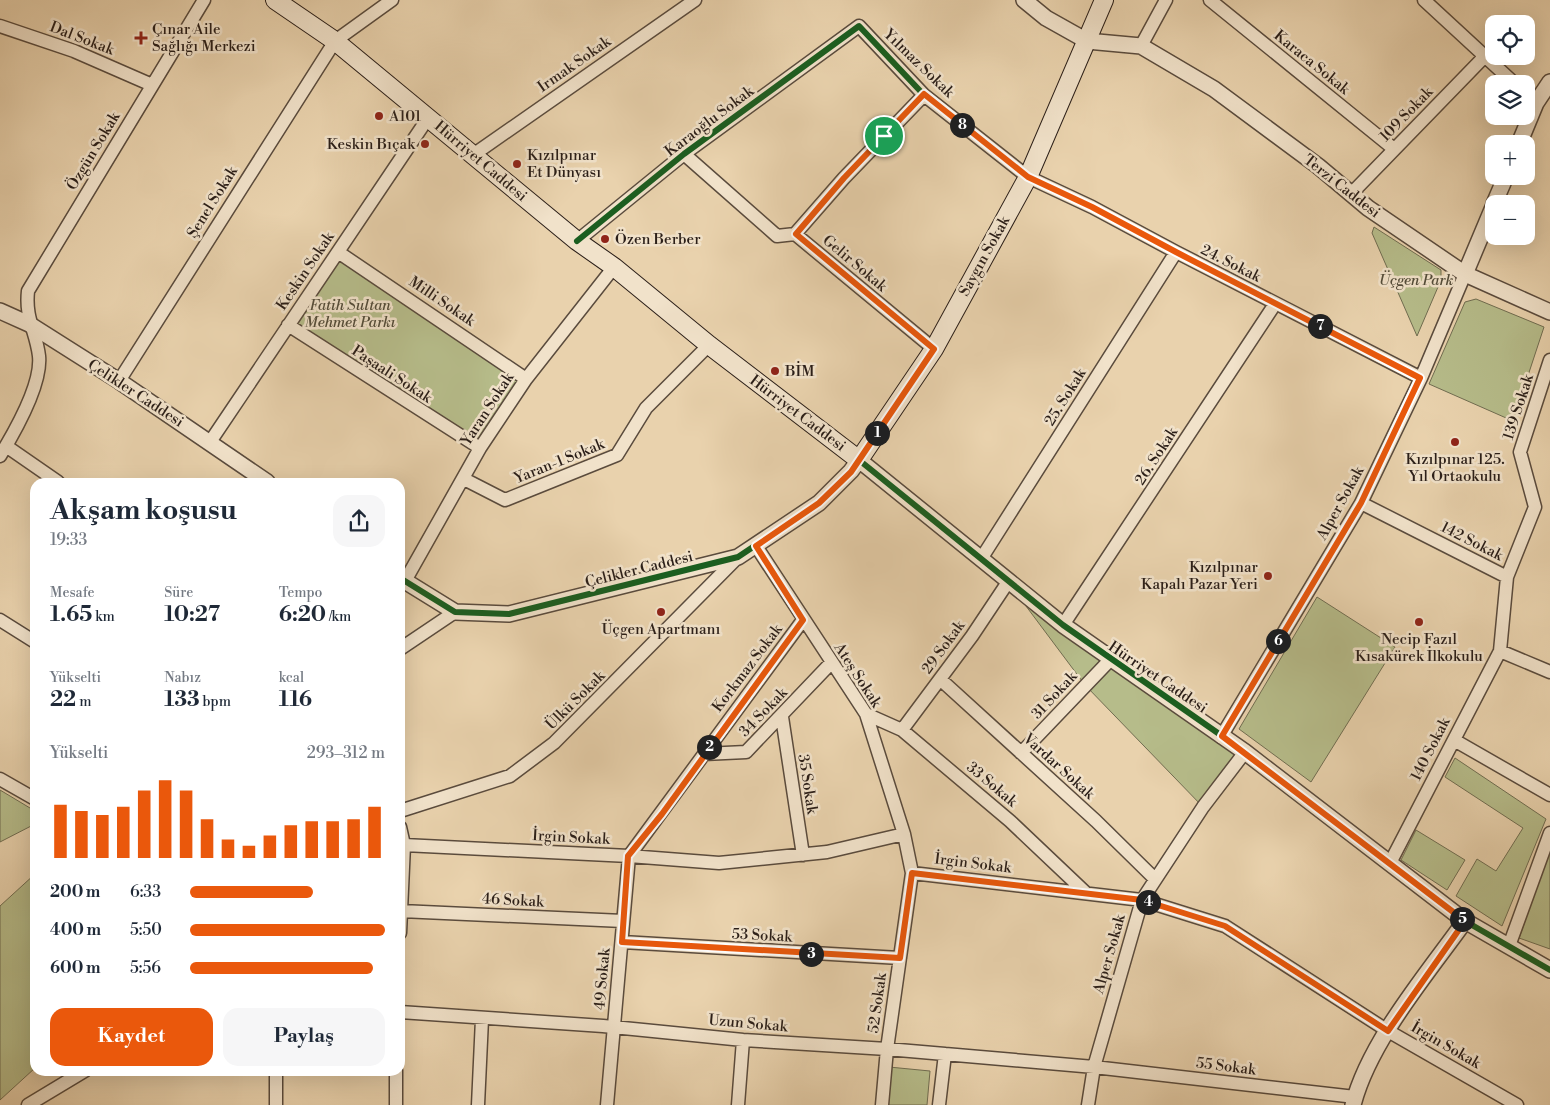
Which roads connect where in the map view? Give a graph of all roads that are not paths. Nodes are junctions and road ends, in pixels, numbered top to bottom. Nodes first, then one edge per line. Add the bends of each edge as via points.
1 (204, 0) edge
2 (275, 0) edge
3 (392, 0) edge
4 (694, 0) edge
5 (1024, 0) edge
6 (1104, 0) edge
7 (1166, 0) edge
8 (1210, 0) edge
9 (1424, 0) edge
10 (0, 26) edge
11 (859, 26) joint
12 (335, 41) junction
13 (1087, 41) junction
14 (1141, 46) junction
15 (1485, 56) joint
16 (1495, 65) edge
17 (1505, 75) edge
18 (1550, 82) edge
19 (152, 85) junction
20 (924, 94) junction
21 (1535, 95) edge
22 (428, 118) junction
23 (1394, 149) junction
24 (684, 154) junction
25 (473, 155) junction
26 (1028, 177) junction
27 (1351, 194) junction
28 (1485, 226) edge
29 (796, 234) junction
30 (576, 241) junction
31 (338, 252) junction
32 (1176, 252) junction
33 (614, 267) junction
34 (1465, 274) junction
35 (1275, 304) junction
36 (0, 311) edge
37 (1550, 312) edge
38 (29, 324) junction
39 (288, 325) junction
40 (709, 345) junction
41 (934, 349) junction
42 (1550, 360) edge
43 (1420, 378) junction
44 (526, 379) junction
45 (119, 381) junction
46 (210, 442) junction
47 (480, 448) junction
48 (3, 451) edge
49 (859, 460) junction
50 (51, 478) edge
51 (261, 478) edge
52 (464, 479) junction
53 (1361, 503) junction
54 (756, 546) junction
55 (738, 557) junction
56 (981, 559) junction
57 (405, 574) edge
58 (1507, 577) junction
59 (405, 581) edge
60 (1008, 582) junction
61 (455, 612) junction
62 (0, 620) edge
63 (803, 620) junction
64 (1063, 625) junction
65 (30, 639) edge
66 (405, 646) edge
67 (1500, 651) junction
68 (1110, 660) junction
69 (830, 663) junction
70 (1550, 672) edge
71 (940, 679) junction
72 (866, 714) junction
73 (782, 717) junction
74 (902, 730) junction
75 (1222, 736) junction
76 (1454, 740) junction
77 (1245, 752) junction
78 (1021, 753) junction
79 (704, 754) junction
80 (0, 779) edge
81 (1550, 795) edge
82 (30, 796) edge
83 (405, 809) edge
84 (1550, 833) edge
85 (904, 834) junction
86 (405, 845) edge
87 (803, 855) junction
88 (628, 856) junction
89 (1390, 863) junction
90 (912, 873) junction
91 (1155, 879) junction
92 (1086, 893) junction
93 (1142, 900) junction
94 (405, 911) edge
95 (623, 921) junction
96 (1465, 921) junction
97 (622, 942) junction
98 (1509, 946) junction
99 (900, 958) junction
100 (1549, 968) edge
101 (405, 1012) edge
102 (482, 1019) junction
103 (614, 1027) junction
104 (1388, 1031) junction
105 (743, 1040) junction
106 (887, 1049) junction
107 (945, 1054) junction
108 (1094, 1067) junction
109 (76, 1076) edge
110 (276, 1076) edge
111 (396, 1076) edge
112 (1354, 1101) edge
113 (28, 1105) edge
114 (276, 1105) edge
115 (396, 1105) edge
116 (478, 1105) edge
117 (607, 1105) edge
118 (738, 1105) edge
119 (882, 1105) edge
120 (939, 1105) edge
121 (1088, 1105) edge
122 (1517, 1105) edge

1 - 19 street, Özgün Sokak
2 - 12 main road, Hürriyet Caddesi
3 - 12 street
4 - 25 street, Irmak Sokak
5 - 13 street via 1046,18
6 - 13 main road, Saygın Sokak
7 - 14 street
8 - 23 street, Karaca Sokak
9 - 15 street
10 - 19 street, Dal Sokak via 74,51
11 - 20 street, Yılmaz Sokak
11 - 24 street, Karaoğlu Sokak
12 - 22 main road, Hürriyet Caddesi
12 - 45 street, Şenel Sokak
13 - 14 street
13 - 26 main road, Saygın Sokak
14 - 27 street, Terzi Caddesi via 1214,89
15 - 23 street, 109 Sokak
16 - 17 street
18 - 21 street
19 - 38 street, Özgün Sokak via 28,291
20 - 26 street, Yılmaz Sokak
20 - 29 street
22 - 25 main road, Hürriyet Caddesi
22 - 31 street, Keskin Sokak
23 - 27 street, 109 Sokak
24 - 29 street via 777,236
24 - 30 street, Karaoğlu Sokak
25 - 30 main road, Hürriyet Caddesi
26 - 32 street, 24. Sokak
26 - 41 main road, Saygın Sokak
27 - 34 street, Terzi Caddesi
28 - 34 street
29 - 41 street, Gelir Sokak
30 - 33 main road, Hürriyet Caddesi
31 - 39 street, Keskin Sokak
31 - 44 street, Milli Sokak
32 - 35 street, 24. Sokak
32 - 56 street, 25. Sokak
33 - 40 main road, Hürriyet Caddesi
33 - 44 street, Yaran Sokak
34 - 37 street, Terzi Caddesi
34 - 43 street, Alper Sokak
35 - 43 street, 24. Sokak
35 - 64 street, 26. Sokak
36 - 38 street, Çelikler Caddesi
38 - 45 street, Çelikler Caddesi
38 - 48 street, Özgün Sokak via 39,356 37,374 20,422
39 - 46 street, Keskin Sokak
39 - 47 street, Paşaali Sokak
40 - 49 main road, Hürriyet Caddesi
40 - 52 street, Yaran-1 Sokak via 646,408 618,455 505,500
41 - 49 main road, Saygın Sokak
42 - 58 street, 139 Sokak via 1520,452 1535,507
43 - 53 street, Alper Sokak
44 - 47 street, Yaran Sokak
45 - 46 street, Çelikler Caddesi
46 - 51 street, Çelikler Caddesi
47 - 52 street, Yaran Sokak
48 - 50 street
49 - 54 street, Çelikler Caddesi via 819,503
49 - 56 street, Hürriyet Caddesi
52 - 57 street, Yaran Sokak
53 - 58 street, 142 Sokak
53 - 75 street, Alper Sokak
54 - 55 street, Çelikler Caddesi
54 - 63 street, Ateş Sokak
55 - 61 street, Çelikler Caddesi via 509,614
55 - 83 street, Ülkü Sokak via 540,754 510,776
56 - 60 street, Hürriyet Caddesi
58 - 67 street, 142 Sokak
59 - 61 street, Çelikler Caddesi
60 - 64 street, Hürriyet Caddesi
60 - 71 street, 29 Sokak
61 - 66 street
62 - 65 street
63 - 69 street, Ateş Sokak
63 - 79 street, Korkmaz Sokak
64 - 68 street, Hürriyet Caddesi
67 - 70 street
67 - 76 street, 140 Sokak
68 - 75 street, Hürriyet Caddesi
68 - 78 street, 31 Sokak
69 - 72 street, Ateş Sokak
69 - 73 street, 34 Sokak
71 - 74 street, 29 Sokak
71 - 78 street, Vardar Sokak
72 - 74 street, 33 Sokak
72 - 85 street, Ateş Sokak
73 - 79 street, 34 Sokak via 746,752
73 - 87 street, 35 Sokak
74 - 92 street, 33 Sokak via 1010,821
75 - 77 street, Hürriyet Caddesi
76 - 81 street
76 - 89 street, 140 Sokak
77 - 89 street, Hürriyet Caddesi
77 - 91 street, Alper Sokak
78 - 91 street, Vardar Sokak
79 - 88 street, Korkmaz Sokak
80 - 82 street
84 - 98 street
85 - 87 street, İrgin Sokak
85 - 90 street, İrgin Sokak
86 - 88 street, İrgin Sokak
87 - 88 street, İrgin Sokak via 719,864
88 - 95 street, 49 Sokak
89 - 96 street, Hürriyet Caddesi
90 - 92 street, İrgin Sokak
90 - 99 street, 52 Sokak
91 - 93 street, Alper Sokak
92 - 93 street, İrgin Sokak
93 - 104 street, İrgin Sokak via 1225,926
93 - 108 street, Alper Sokak
94 - 95 street, 46 Sokak
95 - 97 street, 49 Sokak
96 - 98 street, Hürriyet Caddesi
96 - 104 street
97 - 99 street, 53 Sokak
97 - 103 street, 49 Sokak
98 - 100 street, Hürriyet Caddesi
99 - 106 street, 52 Sokak
101 - 102 street, Uzun Sokak
102 - 103 street, Uzun Sokak
102 - 116 street
103 - 105 street, Uzun Sokak
103 - 117 street, 49 Sokak
104 - 112 street via 1359,1081
104 - 122 street, İrgin Sokak
105 - 106 street, Uzun Sokak
105 - 118 street
106 - 107 street, Uzun Sokak
106 - 119 street, 52 Sokak
107 - 108 street, Uzun Sokak
107 - 120 street
108 - 112 street, 55 Sokak
108 - 121 street, Alper Sokak
109 - 113 street
110 - 114 street
111 - 115 street

